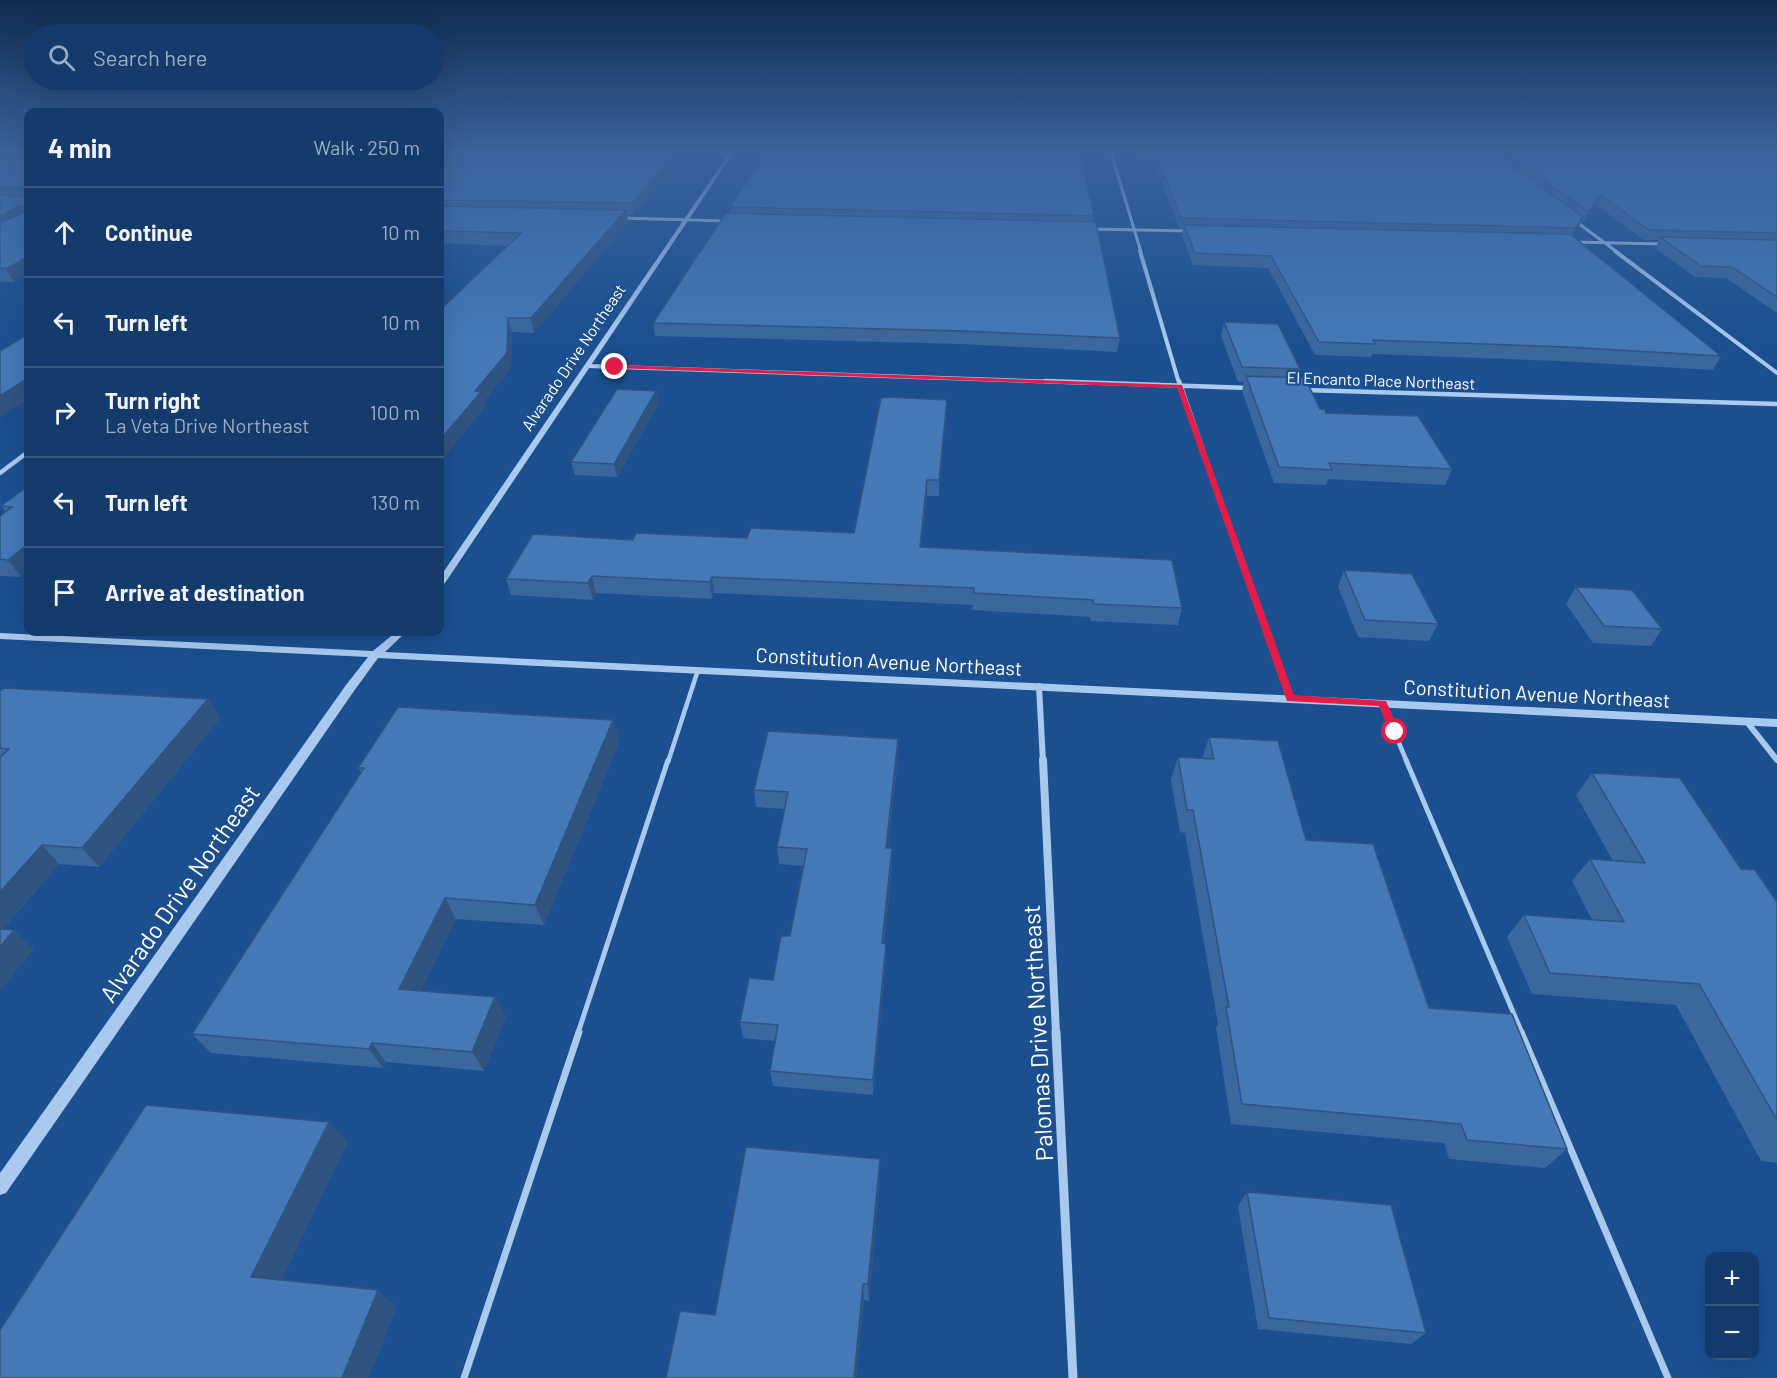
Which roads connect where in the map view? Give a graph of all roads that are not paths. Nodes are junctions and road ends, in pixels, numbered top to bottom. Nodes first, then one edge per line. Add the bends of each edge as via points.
1 (689, 213) edge
2 (1128, 213) edge
3 (1566, 214) edge
4 (619, 218) edge
5 (684, 220) junction
6 (732, 221) edge
7 (1088, 229) edge
8 (1133, 230) junction
9 (1191, 231) edge
10 (1565, 242) edge
11 (1604, 243) junction
12 (1671, 244) edge
13 (588, 366) junction
14 (1777, 373) edge
15 (1180, 386) junction
16 (1255, 388) edge
17 (1303, 390) edge
18 (1777, 404) edge
19 (24, 455) edge
20 (0, 472) edge
21 (444, 577) edge
22 (0, 636) edge
23 (396, 636) edge
24 (376, 654) junction
25 (698, 670) junction
26 (1039, 686) junction
27 (1290, 699) junction
28 (1382, 703) junction
29 (1747, 722) junction
30 (1777, 723) edge
31 (1777, 760) edge
32 (0, 1187) edge
33 (464, 1378) edge
34 (1072, 1378) edge
35 (1668, 1378) edge

1 - 5 street, Alvarado Drive Northeast
2 - 8 street
3 - 11 street
4 - 5 street
5 - 6 street
5 - 13 street, Alvarado Drive Northeast
7 - 8 street
8 - 9 street
8 - 15 street
10 - 11 street
11 - 12 street
11 - 14 street
13 - 15 street
13 - 21 street, Alvarado Drive Northeast
15 - 16 street
15 - 27 street
17 - 18 street, El Encanto Place Northeast
19 - 20 street
22 - 24 street, Constitution Avenue Northeast
23 - 24 street, Alvarado Drive Northeast
24 - 25 street, Constitution Avenue Northeast
24 - 32 street, Alvarado Drive Northeast
25 - 26 street, Constitution Avenue Northeast
25 - 33 lane
26 - 27 street, Constitution Avenue Northeast
26 - 34 street, Palomas Drive Northeast
27 - 28 street, Constitution Avenue Northeast
28 - 29 street, Constitution Avenue Northeast
28 - 35 lane
29 - 30 street, Constitution Avenue Northeast
29 - 31 street

